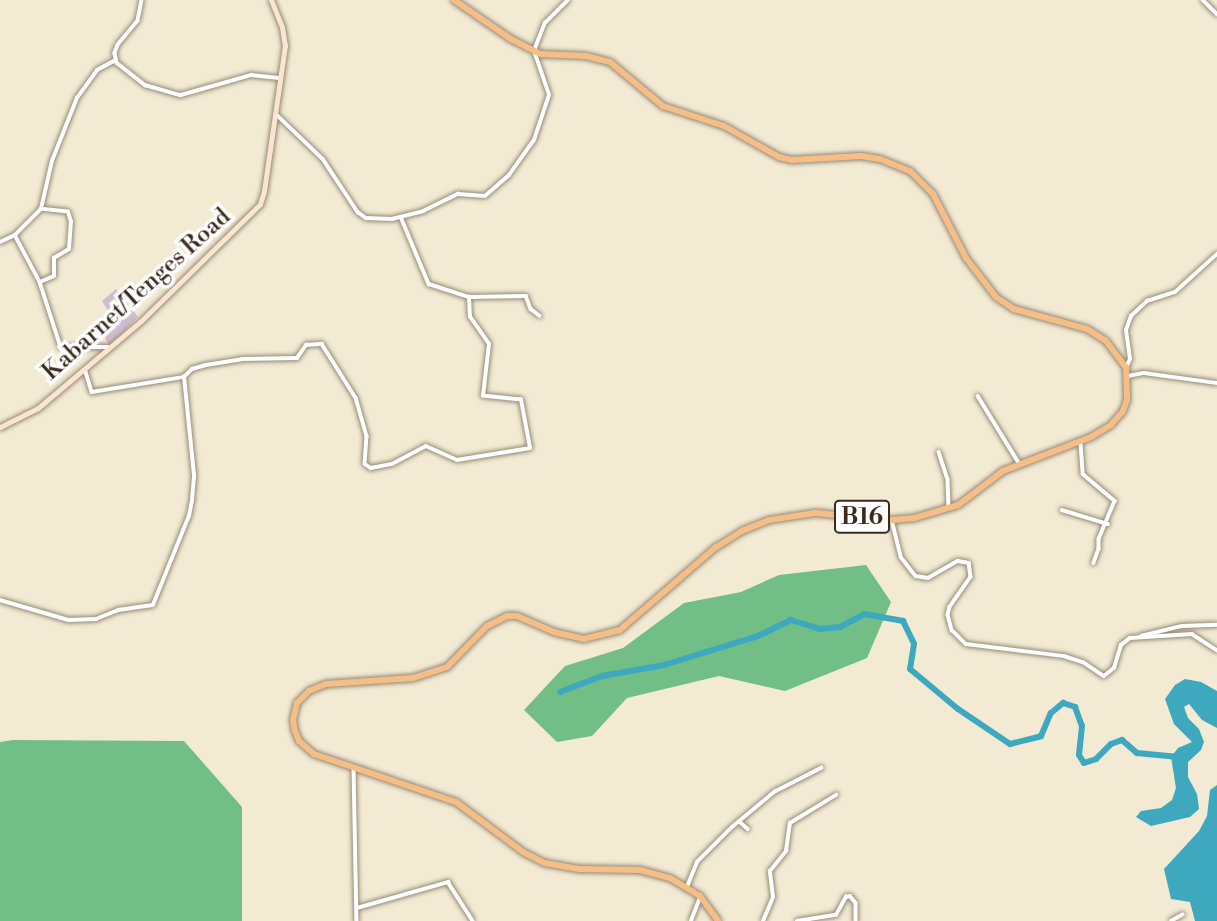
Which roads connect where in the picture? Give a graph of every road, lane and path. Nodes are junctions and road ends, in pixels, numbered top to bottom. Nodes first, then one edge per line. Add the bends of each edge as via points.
1 (142, 0) edge
2 (271, 0) edge
3 (453, 0) edge
4 (568, 0) edge
5 (1203, 0) edge
6 (1217, 14) edge
7 (534, 51) junction
8 (116, 60) junction
9 (279, 78) junction
10 (274, 112) junction
11 (41, 209) junction
12 (401, 217) junction
13 (15, 235) junction
14 (0, 242) edge
15 (1217, 254) edge
16 (40, 282) junction
17 (469, 297) junction
18 (540, 316) dead end
19 (108, 347) junction
20 (85, 368) junction
21 (1126, 368) junction
22 (1128, 376) junction
23 (184, 377) junction
24 (1217, 383) edge
25 (978, 396) dead end
26 (0, 427) edge
27 (1080, 441) junction
28 (939, 452) dead end
29 (1019, 463) junction
30 (949, 508) junction
31 (1062, 510) dead end
32 (892, 520) junction
33 (1108, 524) junction
34 (1094, 563) dead end
35 (0, 600) edge
36 (1217, 625) edge
37 (1136, 637) junction
38 (1217, 650) edge
39 (354, 768) junction
40 (821, 768) dead end
41 (836, 795) dead end
42 (739, 821) junction
43 (748, 830) dead end
44 (687, 887) junction
45 (701, 896) junction
46 (357, 908) junction
47 (1182, 915) dead end
48 (357, 921) edge
49 (473, 921) edge
50 (691, 921) edge
51 (718, 921) edge
52 (763, 921) edge
53 (797, 921) edge
54 (804, 921) edge
55 (856, 921) edge
56 (1171, 921) edge

1 - 8 street via 138,21 118,45
2 - 9 street, Kabarnet/Tenges Road via 285,39
3 - 7 main road, B16
4 - 7 street via 545,23
5 - 6 street
7 - 12 street via 549,95 534,140 509,174 485,196 458,194
7 - 21 main road, B16 via 610,62 663,106 724,126 779,157 861,156 910,171 933,194 967,258 996,297 1014,309 1087,329 1106,341
8 - 9 street via 145,85 181,94 251,75
8 - 11 street via 97,70 77,98 52,161
9 - 10 street, Kabarnet/Tenges Road
10 - 12 street via 323,159 358,212 379,221
10 - 19 street, Kabarnet/Tenges Road via 260,204 183,282
11 - 13 street
11 - 16 street via 68,212 71,222 69,249 54,258 54,276
12 - 17 street via 427,281
13 - 14 street
13 - 16 street
15 - 21 street via 1173,294 1147,301 1136,310 1126,325 1130,359
16 - 19 street via 61,347
17 - 18 street via 526,296
17 - 23 street via 470,317 489,344 483,396 521,400 530,448 457,460 426,446 392,464 368,467 367,436 356,398 327,350 316,342 306,345 297,358 214,363 192,369
19 - 20 street, Kabarnet/Tenges Road
20 - 23 street via 92,392
20 - 26 street, Kabarnet/Tenges Road via 29,415
21 - 22 main road, B16
22 - 24 street via 1144,373
22 - 27 main road, B16 via 1123,411 1102,431
23 - 35 street via 194,475 192,500 153,605 96,619 69,620
25 - 29 street
27 - 29 main road, B16
27 - 33 street via 1083,474 1115,501
28 - 30 street via 948,480
29 - 30 main road, B16
30 - 32 main road, B16
31 - 33 street
32 - 37 street via 901,557 916,576 928,578 958,561 969,563 971,578 948,615 952,630 966,644 1064,656 1104,676 1114,668 1123,642
32 - 39 main road, B16 via 815,513 769,520 716,547 620,630 583,639 507,616 487,626 458,659 433,673 317,686 297,704 293,720 299,741 314,754
33 - 34 street
36 - 37 street via 1182,626
37 - 38 street via 1192,634
39 - 44 main road, B16 via 456,802 545,863 649,872
39 - 46 street
40 - 42 street via 789,782
41 - 52 street via 790,823 786,851 770,871 774,897
42 - 43 street
42 - 44 street via 702,856
44 - 45 main road, B16
45 - 50 street
45 - 51 main road, B16
46 - 48 street
46 - 49 street via 448,882
47 - 56 street
53 - 54 street
54 - 55 street via 836,915 850,896 857,906

